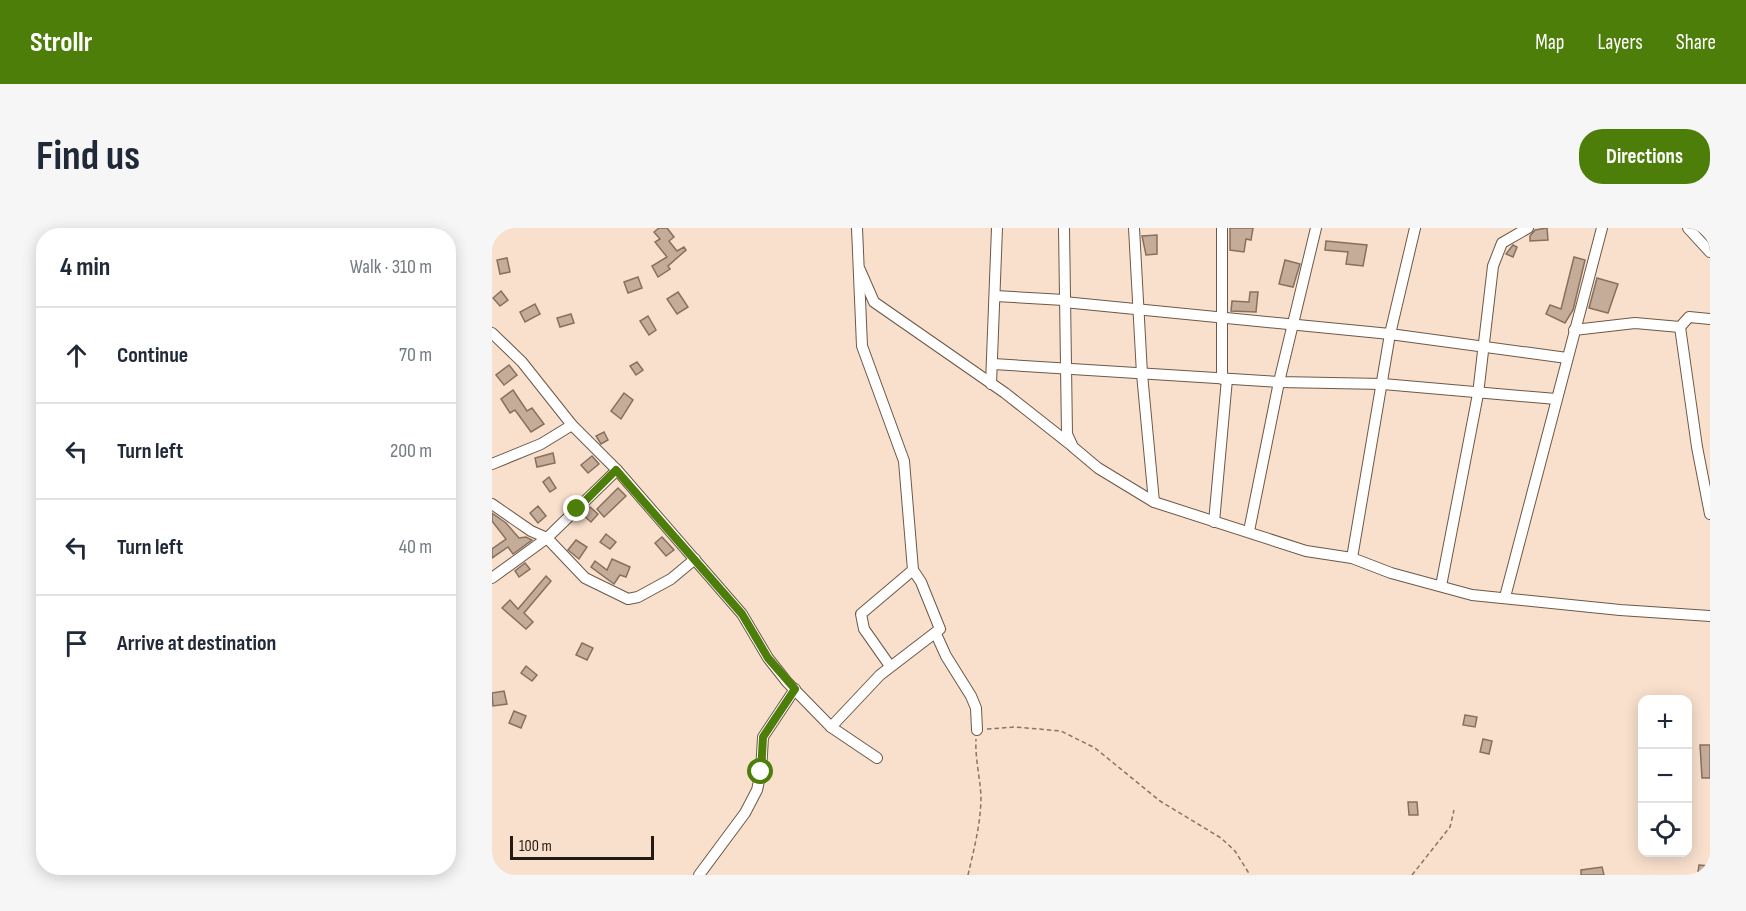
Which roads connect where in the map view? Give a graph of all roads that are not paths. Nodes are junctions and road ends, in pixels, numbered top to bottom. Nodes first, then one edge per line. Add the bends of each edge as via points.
1 (857, 228) edge
2 (997, 228) edge
3 (1064, 228) edge
4 (1134, 228) edge
5 (1222, 228) edge
6 (1316, 228) edge
7 (1415, 228) edge
8 (1528, 228) edge
9 (1602, 228) edge
10 (1688, 228) edge
11 (1710, 252) edge
12 (858, 266) junction
13 (995, 296) junction
14 (1064, 301) junction
15 (1140, 307) junction
16 (1223, 317) junction
17 (1710, 319) edge
18 (1293, 326) junction
19 (1680, 327) junction
20 (1574, 330) junction
21 (492, 333) edge
22 (1390, 334) junction
23 (1482, 344) junction
24 (1567, 358) junction
25 (993, 364) junction
26 (1065, 368) junction
27 (1142, 374) junction
28 (1225, 379) junction
29 (1279, 382) junction
30 (991, 384) junction
31 (1383, 384) junction
32 (1479, 394) junction
33 (1556, 399) junction
34 (572, 425) junction
35 (1073, 447) junction
36 (492, 464) edge
37 (616, 470) junction
38 (1154, 502) junction
39 (492, 504) edge
40 (1710, 514) edge
41 (1214, 522) junction
42 (1249, 531) junction
43 (547, 538) junction
44 (1352, 558) junction
45 (695, 559) junction
46 (913, 570) junction
47 (492, 578) edge
48 (1441, 586) junction
49 (1505, 597) junction
50 (1710, 615) edge
51 (936, 634) junction
52 (890, 666) junction
53 (795, 689) junction
54 (831, 727) junction
55 (977, 730) road end
56 (877, 758) dead end
57 (699, 875) edge

1 - 12 street
2 - 13 street
3 - 14 street
4 - 15 street
5 - 16 street
6 - 18 street
7 - 22 street
8 - 23 street via 1510,236 1498,251
9 - 20 street
10 - 11 street
12 - 30 street via 874,302
12 - 46 street via 862,346 904,460
13 - 14 street
13 - 25 street
14 - 15 street
14 - 26 street
15 - 16 street
15 - 27 street
16 - 18 street
16 - 28 street
17 - 19 street via 1689,317
18 - 22 street
18 - 29 street
19 - 20 street via 1635,323
19 - 40 street via 1696,447
20 - 24 street
21 - 34 street via 522,362
22 - 23 street
22 - 31 street
23 - 24 street
23 - 32 street
24 - 33 street
25 - 26 street
25 - 30 street
26 - 27 street
26 - 35 street via 1065,424
27 - 28 street
27 - 38 street
28 - 29 street
28 - 41 street
29 - 31 street
29 - 42 street
30 - 35 street
31 - 32 street
31 - 44 street
32 - 33 street
32 - 48 street
33 - 49 street
34 - 36 street via 541,444
34 - 37 street
35 - 38 street via 1098,468
37 - 43 street
37 - 45 street
38 - 41 street
39 - 43 street
41 - 42 street
42 - 44 street via 1306,551
43 - 45 street via 585,578 628,599 671,579
43 - 47 street
44 - 48 street
45 - 53 street via 742,614 768,658
46 - 51 street via 940,629
46 - 52 street via 861,614 864,629
48 - 49 street via 1472,595
49 - 50 street
51 - 52 street via 922,640
51 - 55 street via 971,696
52 - 54 street
53 - 54 street
53 - 57 street via 763,737 757,790 745,813
54 - 56 street

